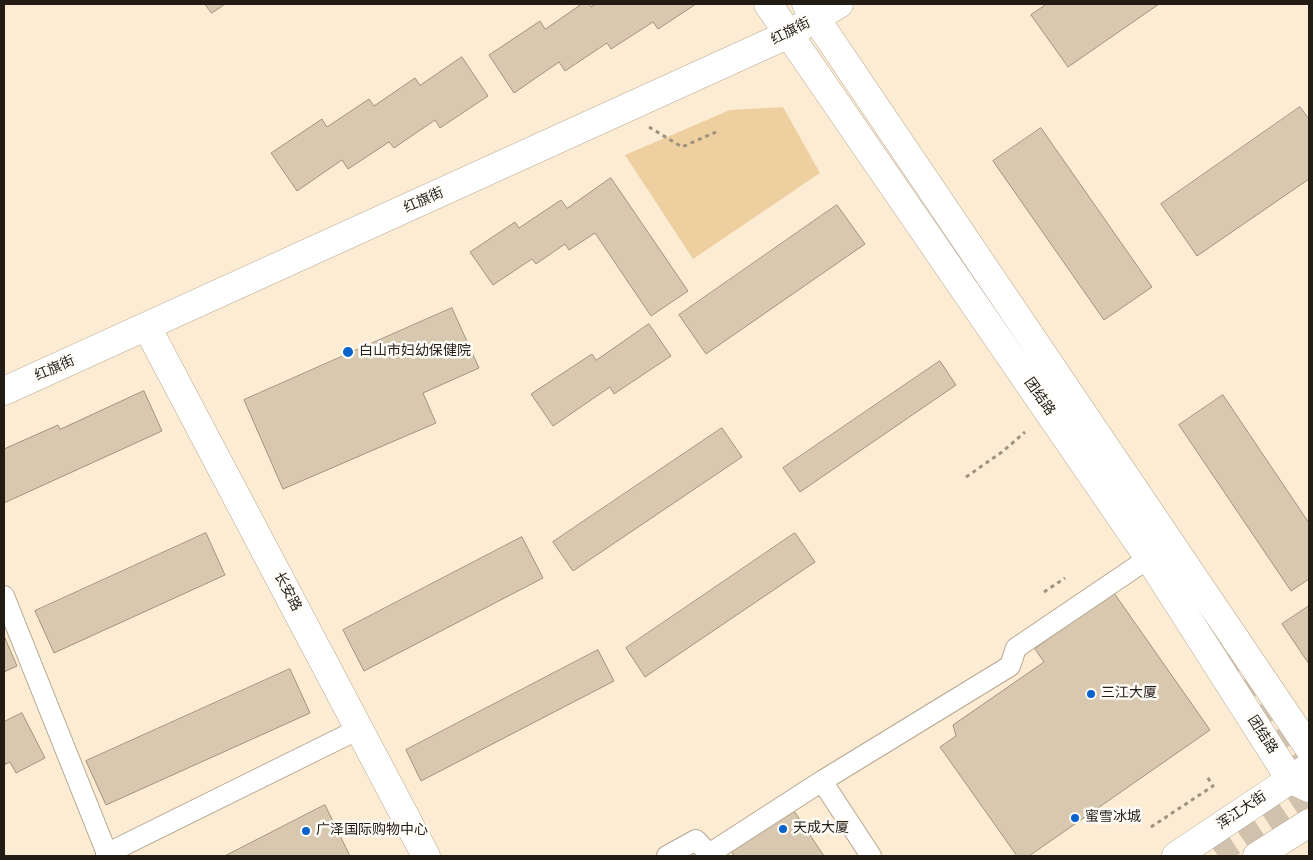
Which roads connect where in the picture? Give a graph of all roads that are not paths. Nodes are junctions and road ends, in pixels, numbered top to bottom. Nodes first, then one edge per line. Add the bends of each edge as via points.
1 (768, 4) edge
2 (839, 4) edge
3 (811, 12) edge
4 (789, 34) junction
5 (147, 327) junction
6 (4, 391) edge
7 (1150, 558) junction
8 (4, 596) edge
9 (359, 729) junction
10 (1309, 748) edge
11 (1303, 778) edge
12 (822, 781) junction
13 (1309, 822) edge
14 (107, 855) edge
15 (426, 856) edge
16 (667, 856) edge
17 (871, 856) edge
18 (1176, 856) edge
19 (1257, 856) edge

1 - 4 street, 团结路
2 - 3 street, 红旗街
3 - 4 street, 红旗街
3 - 10 street, 团结路
4 - 5 street, 红旗街
4 - 7 street, 团结路
5 - 6 street, 红旗街
5 - 9 street, 长安路
7 - 11 street, 团结路
7 - 12 street via 1016,648 1010,666
8 - 14 street
9 - 14 street
9 - 15 street, 长安路
11 - 18 street, 浑江大街
12 - 16 street via 709,854 696,840
12 - 17 street
13 - 19 street

